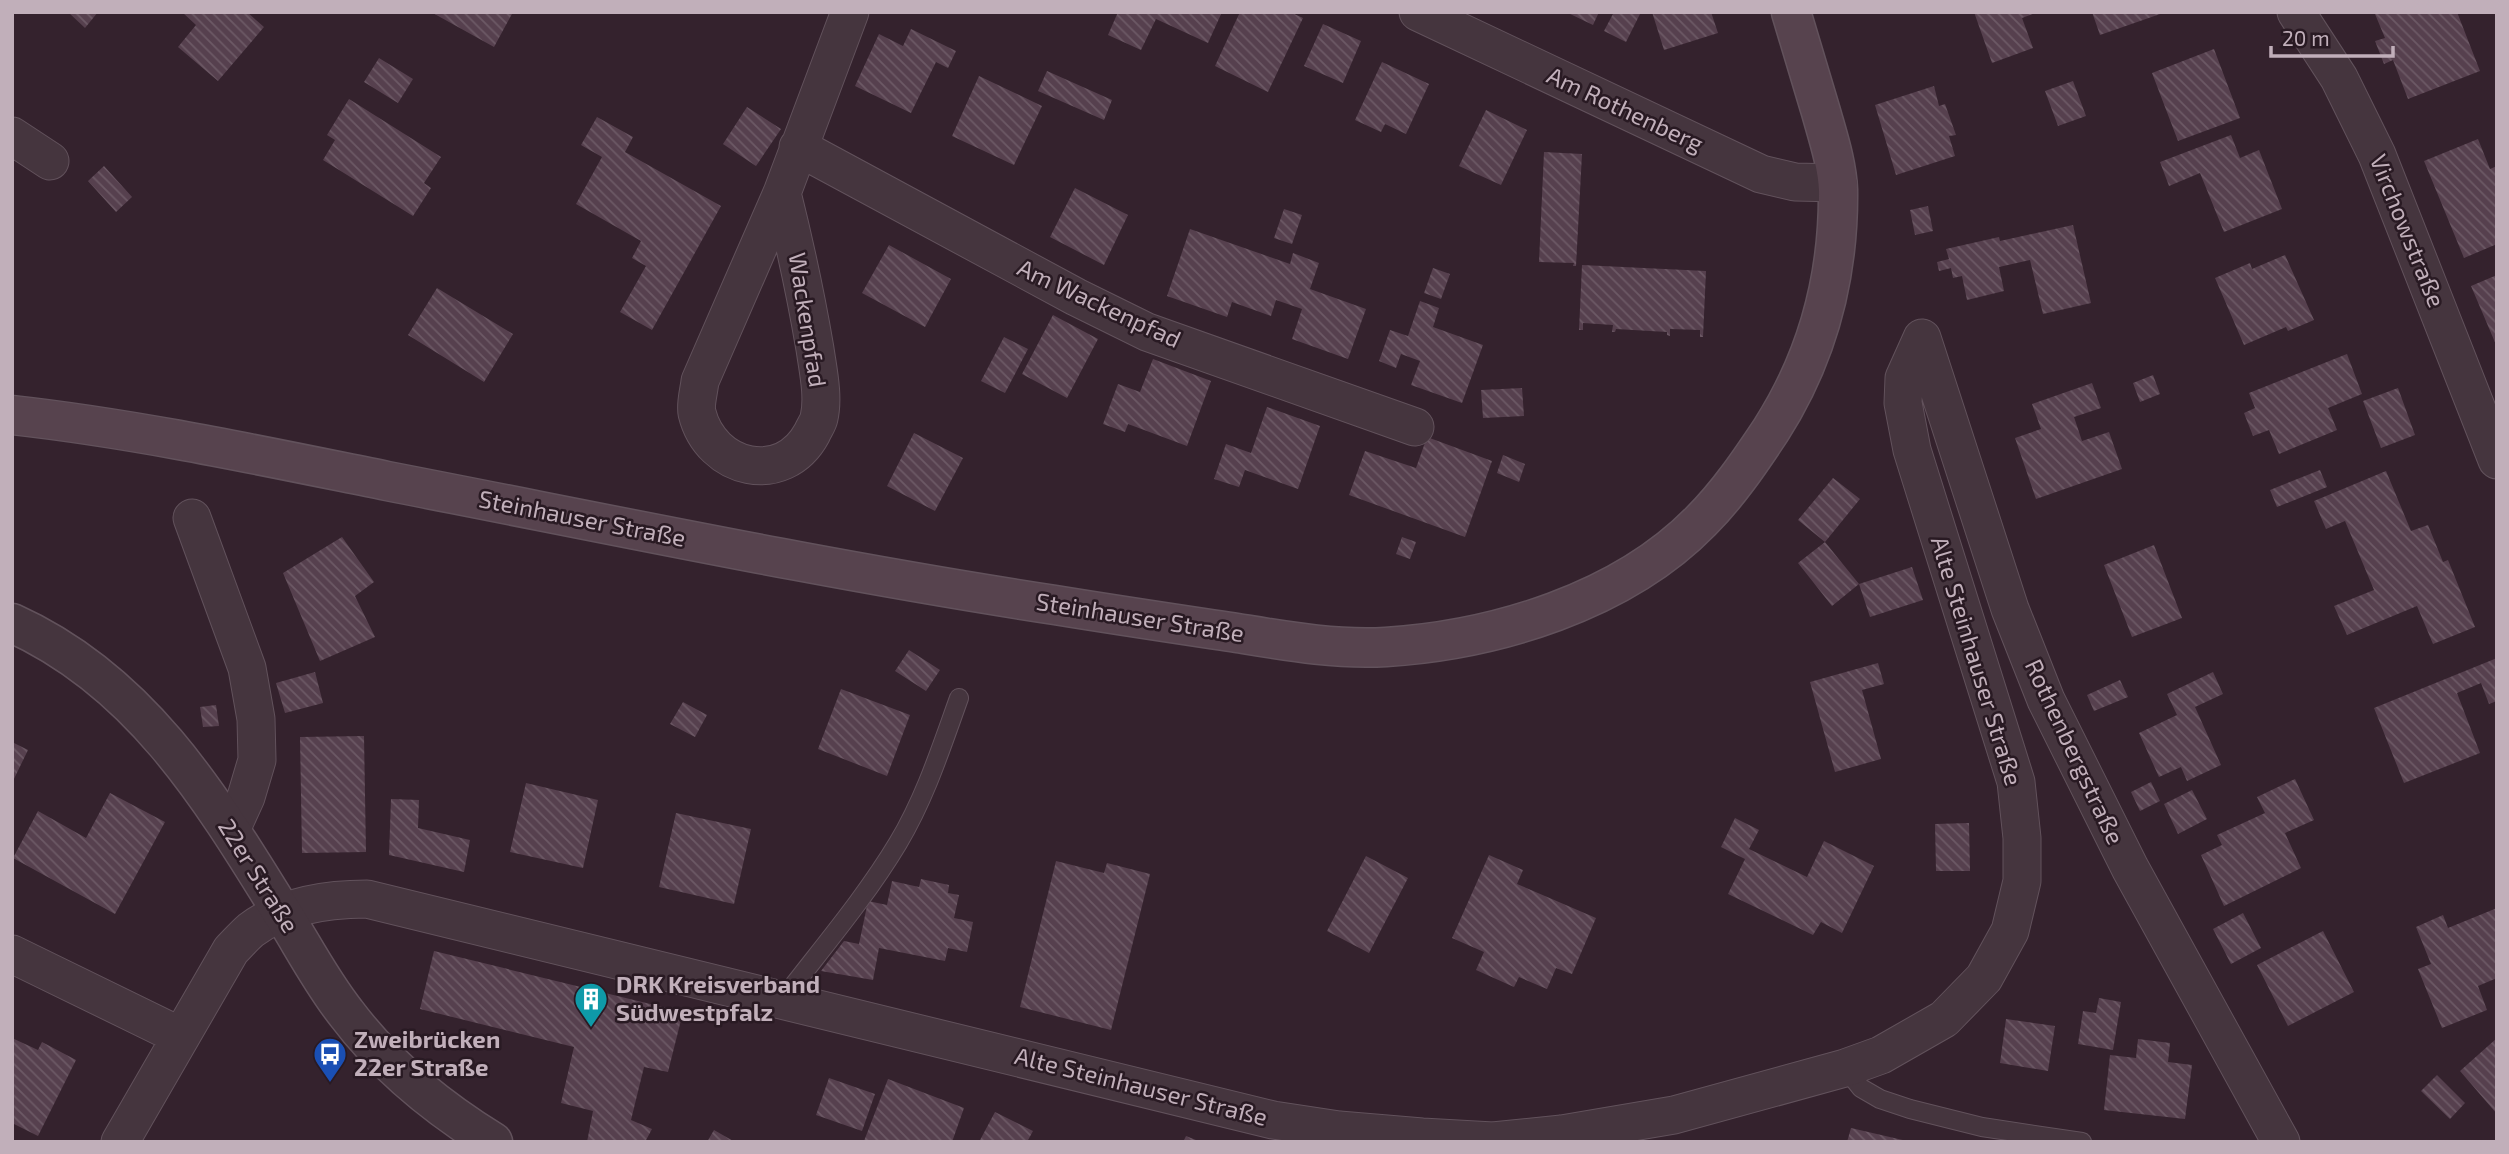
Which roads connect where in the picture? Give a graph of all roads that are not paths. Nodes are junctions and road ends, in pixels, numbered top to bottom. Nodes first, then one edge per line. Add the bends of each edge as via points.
1 (850, 12) edge
2 (1418, 12) edge
3 (2296, 12) edge
4 (1796, 14) edge
5 (12, 136) edge
6 (799, 147) junction
7 (50, 161) dead end
8 (1838, 183) junction
9 (782, 193) junction
10 (1922, 338) joint
11 (12, 415) edge
12 (1415, 427) dead end
13 (2497, 460) edge
14 (192, 517) dead end
15 (12, 623) edge
16 (959, 698) dead end
17 (231, 830) junction
18 (282, 913) junction
19 (12, 954) edge
20 (783, 999) junction
21 (180, 1036) junction
22 (1845, 1068) junction
23 (120, 1142) edge
24 (494, 1142) edge
25 (2082, 1142) edge
26 (2281, 1142) edge

1 - 6 street, Wackenpfad
2 - 8 street, Am Rothenberg via 1761,174 1795,182
3 - 13 street, Virchowstraße via 2339,78 2377,155
4 - 8 main road, Steinhauser Straße
5 - 7 street
6 - 9 street, Wackenpfad
6 - 12 street, Am Wackenpfad via 1147,332
8 - 11 main road, Steinhauser Straße via 1836,253 1826,305 1805,368 1741,476 1698,525 1614,585 1506,628 1447,641 1380,648 1314,645 929,586 211,446
9 - 9 street, Wackenpfad via 700,382 696,410 707,439 728,458 756,466 783,461 805,446 819,418 820,380
10 - 22 street, Alte Steinhauser Straße via 1904,378 1903,403 1912,450 2016,782 2022,881 2010,931 1984,978 1944,1019 1881,1055
10 - 26 street, Rothenbergstraße via 2010,609 2046,700 2130,868
14 - 17 street via 247,668 256,719 257,760
15 - 17 street, 22er Straße via 89,667 143,715
16 - 20 lane via 928,785 898,843
17 - 18 street, 22er Straße
18 - 20 street, Alte Steinhauser Straße via 334,899 367,899
18 - 21 street, Alte Steinhauser Straße via 251,930 231,950
18 - 24 street, 22er Straße via 346,1013 386,1059 437,1104
19 - 21 street
20 - 22 street, Alte Steinhauser Straße via 1273,1121 1422,1137 1493,1140 1562,1135 1674,1115
21 - 23 street, Alte Steinhauser Straße
22 - 25 lane via 1861,1088 1910,1109 1982,1127

